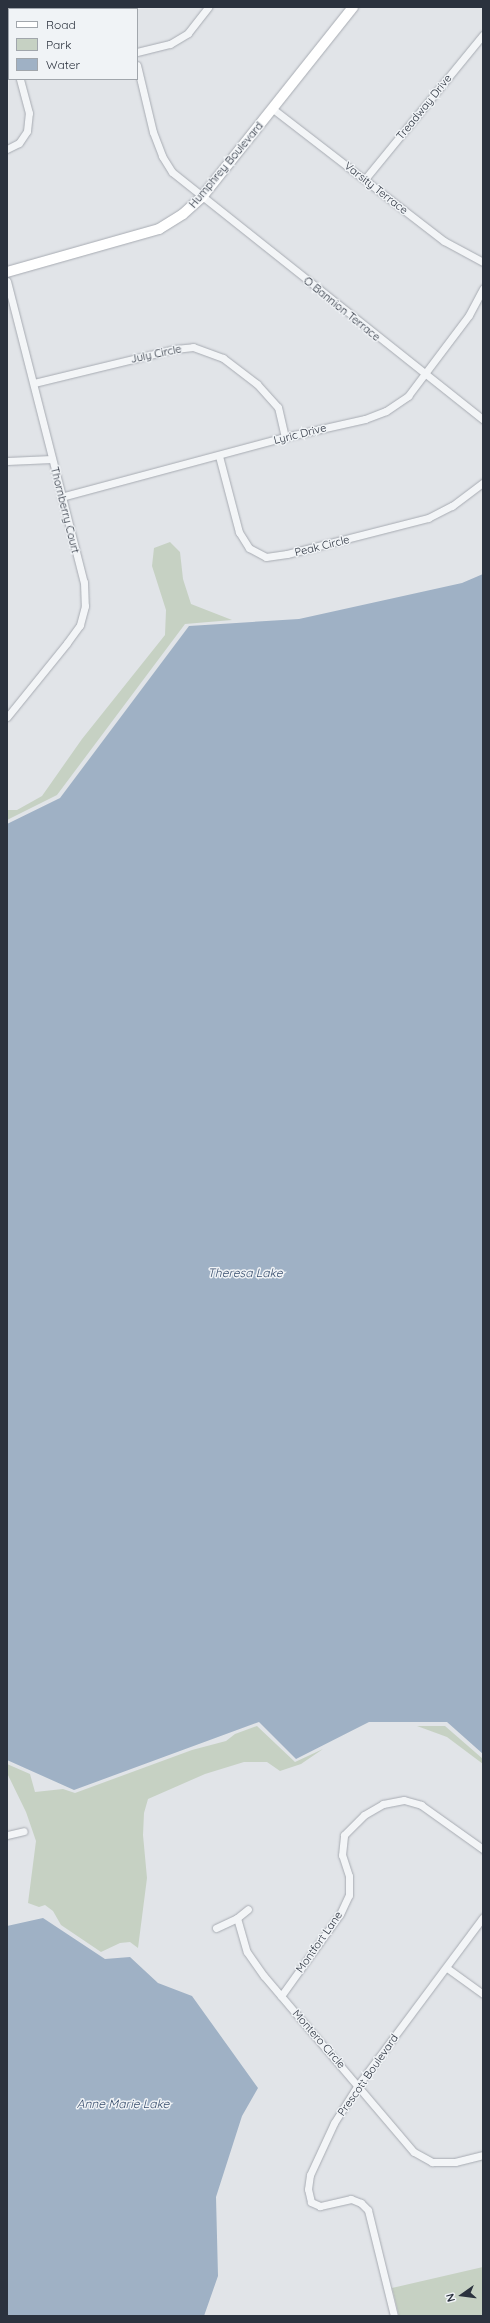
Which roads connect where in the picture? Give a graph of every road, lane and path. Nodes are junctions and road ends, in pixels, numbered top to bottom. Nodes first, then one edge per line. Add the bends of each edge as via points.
1 (208, 7) edge
2 (353, 7) edge
3 (483, 35) edge
4 (138, 52) edge
5 (138, 69) edge
6 (20, 80) edge
7 (273, 109) junction
8 (7, 149) edge
9 (365, 179) junction
10 (202, 197) junction
11 (483, 262) edge
12 (7, 272) edge
13 (7, 281) edge
14 (483, 288) edge
15 (425, 374) junction
16 (34, 383) junction
17 (483, 419) edge
18 (285, 437) junction
19 (220, 456) junction
20 (52, 460) junction
21 (7, 461) edge
22 (483, 483) edge
23 (61, 497) junction
24 (7, 717) edge
25 (24, 1831) dead end
26 (7, 1835) edge
27 (483, 1849) edge
28 (248, 1909) dead end
29 (483, 1917) edge
30 (237, 1918) junction
31 (216, 1928) dead end
32 (447, 1968) junction
33 (483, 1994) edge
34 (281, 1996) junction
35 (358, 2085) junction
36 (483, 2155) edge
37 (394, 2316) edge

1 - 4 street via 188,33 170,44
2 - 7 street, Humphrey Boulevard
3 - 9 street, Treadway Drive
5 - 10 street, O Bannion Terrace via 162,156 172,172
6 - 8 street via 29,113 27,131 19,143
7 - 9 street, Varsity Terrace
7 - 10 street, Humphrey Boulevard
9 - 11 street, Varsity Terrace via 444,241
10 - 12 street, Humphrey Boulevard via 183,214 159,229
10 - 15 street, O Bannion Terrace
13 - 16 street, Thornberry Court
14 - 15 street, Lyric Drive via 469,315
15 - 17 street, O Bannion Terrace
15 - 18 street, Lyric Drive via 408,396 386,411 366,419
16 - 18 street, July Circle via 175,349 193,347 223,358 256,384 278,407
16 - 20 street, Thornberry Court
18 - 19 street, Lyric Drive
19 - 22 street, Peak Circle via 239,532 249,548 266,557 428,518 452,506
19 - 23 street, Lyric Drive
20 - 21 street
20 - 23 street, Thornberry Court
23 - 24 street, Thornberry Court via 84,582 85,606 80,625
25 - 26 street
27 - 34 street, Montfort Lane via 421,1805 404,1800 382,1804 364,1815 344,1835 342,1855 349,1876 349,1895 340,1914
28 - 30 street
29 - 32 street, Prescott Boulevard
30 - 31 street
30 - 34 street, Montero Circle via 247,1952
32 - 33 street
32 - 35 street, Prescott Boulevard
34 - 35 street, Montero Circle
35 - 36 street, Montero Circle via 414,2152 432,2162 455,2162
35 - 37 street, Prescott Boulevard via 334,2124 310,2175 308,2189 311,2202 320,2206 351,2199 361,2203 368,2210

